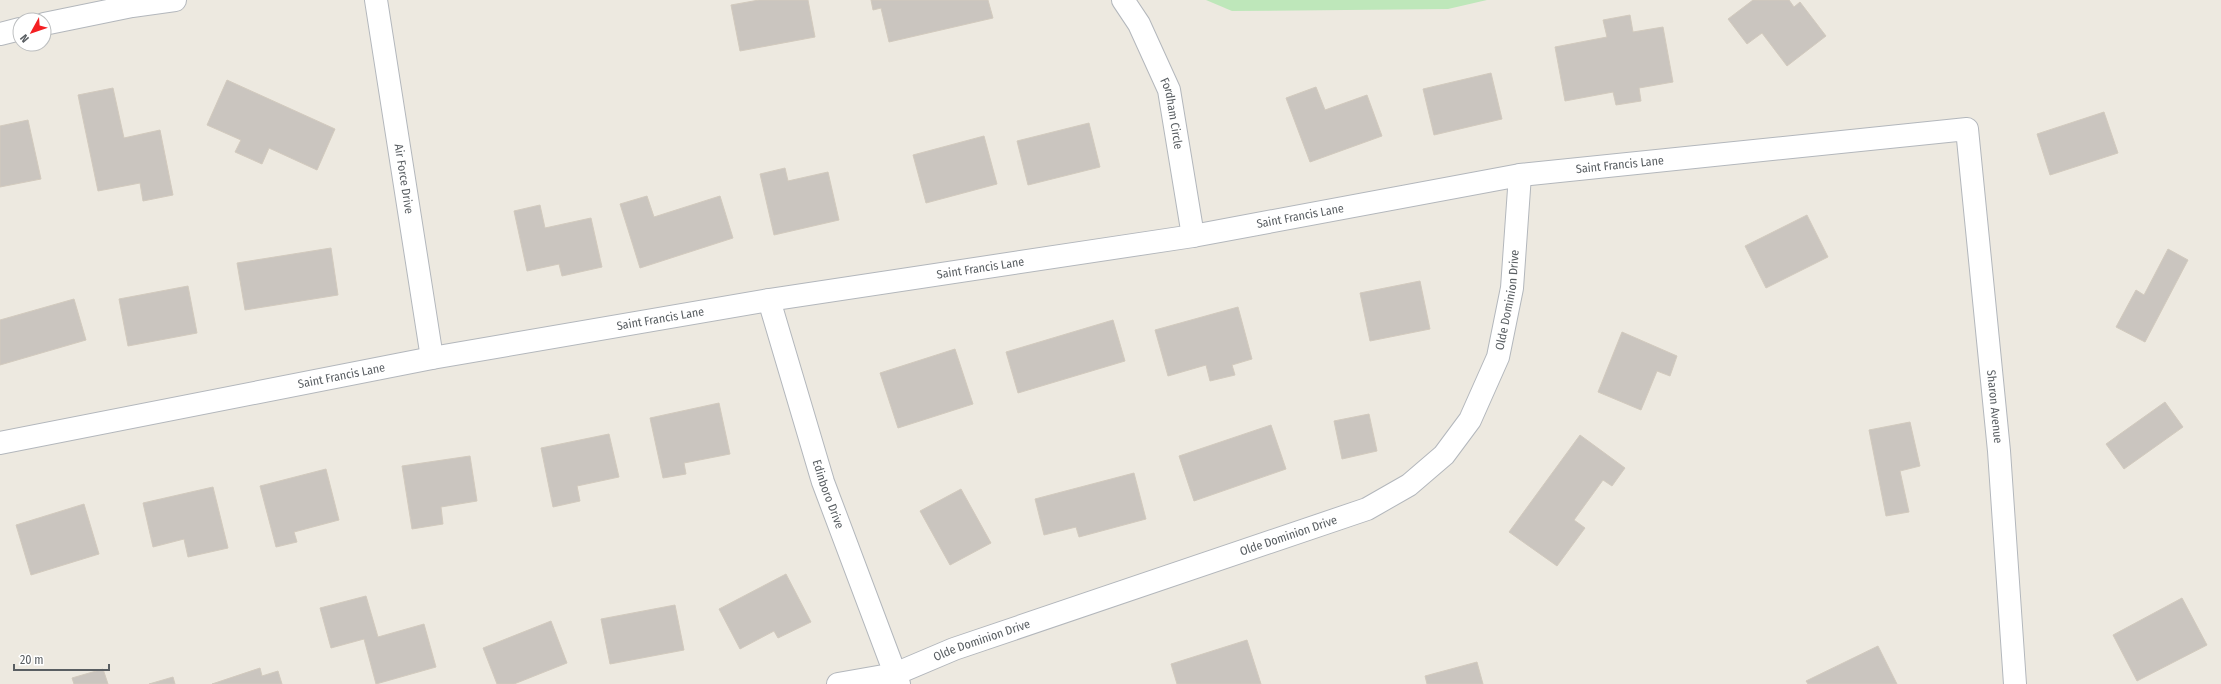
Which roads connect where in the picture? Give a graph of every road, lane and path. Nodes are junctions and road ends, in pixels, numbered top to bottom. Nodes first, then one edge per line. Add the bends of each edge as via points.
1 (175, 0) edge
2 (376, 0) edge
3 (1123, 0) edge
4 (52, 22) edge
5 (12, 31) edge
6 (0, 34) edge
7 (1967, 129) joint
8 (1520, 175) junction
9 (1193, 236) junction
10 (769, 300) junction
11 (432, 358) junction
12 (0, 443) edge
13 (897, 679) edge
14 (838, 684) edge
15 (2015, 684) edge

1 - 4 street
2 - 11 street, Air Force Drive
3 - 9 street, Fordham Circle via 1139,24 1169,90
5 - 6 street
7 - 8 street, Saint Francis Lane
7 - 15 street, Sharon Avenue via 1999,451
8 - 9 street, Saint Francis Lane
8 - 13 street, Olde Dominion Drive via 1512,288 1498,357 1470,420 1444,455 1409,485 1367,509 954,649
9 - 10 street, Saint Francis Lane
10 - 11 street, Saint Francis Lane
10 - 13 street, Edinboro Drive via 823,482
11 - 12 street, Saint Francis Lane
13 - 14 street, Olde Dominion Drive

